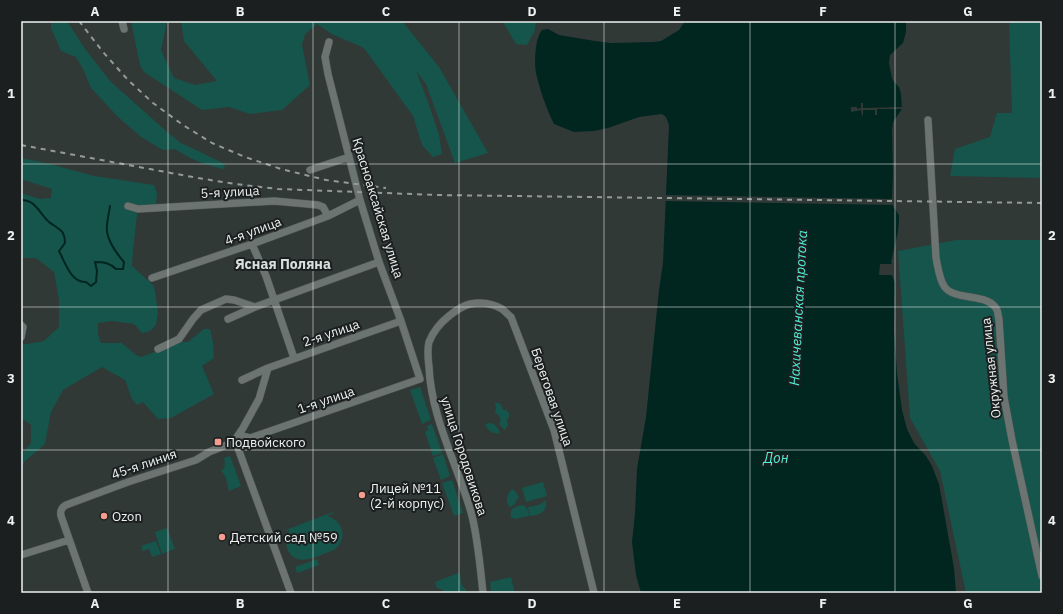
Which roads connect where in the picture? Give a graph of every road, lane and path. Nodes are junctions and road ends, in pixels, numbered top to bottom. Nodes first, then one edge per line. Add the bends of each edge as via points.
1 (122, 21) edge
2 (124, 29) dead end
3 (329, 42) dead end
4 (928, 120) dead end
5 (349, 157) junction
6 (310, 170) dead end
7 (360, 200) junction
8 (128, 206) dead end
9 (328, 216) junction
10 (252, 244) junction
11 (379, 262) junction
12 (152, 278) dead end
13 (274, 300) junction
14 (255, 307) junction
15 (454, 311) joint
16 (228, 319) dead end
17 (401, 321) junction
18 (21, 325) edge
19 (21, 337) edge
20 (158, 349) dead end
21 (294, 358) junction
22 (268, 368) junction
23 (420, 379) joint
24 (242, 380) dead end
25 (237, 437) junction
26 (69, 540) junction
27 (21, 555) edge
28 (1042, 576) edge
29 (88, 593) edge
30 (291, 593) edge
31 (483, 593) edge
32 (594, 593) edge

1 - 2 street
3 - 5 street, Красноаксайская улица via 326,57 328,74
4 - 28 street, Окружная улица via 939,273 944,287 956,294 982,299 996,308 999,319 1004,397
5 - 6 street
5 - 7 street, Красноаксайская улица
7 - 9 street, 4-я улица
7 - 11 street, Красноаксайская улица
8 - 9 street, 5-я улица via 138,209 274,201 318,205 323,207
9 - 10 street, 4-я улица
10 - 12 street, 4-я улица
10 - 13 street
11 - 13 street
11 - 17 street, Красноаксайская улица
13 - 14 street
13 - 21 street
14 - 16 street
14 - 20 street via 226,299 214,304 201,310 179,339
15 - 31 street, улица Городовикова via 435,330 429,343 429,372 436,411 473,520
15 - 32 street, Береговая улица via 477,303 489,304 502,309 510,317 554,430
17 - 21 street, 2-я улица
17 - 23 street, Красноаксайская улица
18 - 19 street
21 - 22 street, 2-я улица
22 - 24 street, 2-я улица
22 - 25 street via 259,399
23 - 25 street, 1-я улица via 250,438
25 - 26 street, 45-я линия via 229,444 196,460 62,507 60,512
25 - 30 street
26 - 27 street
26 - 29 street

